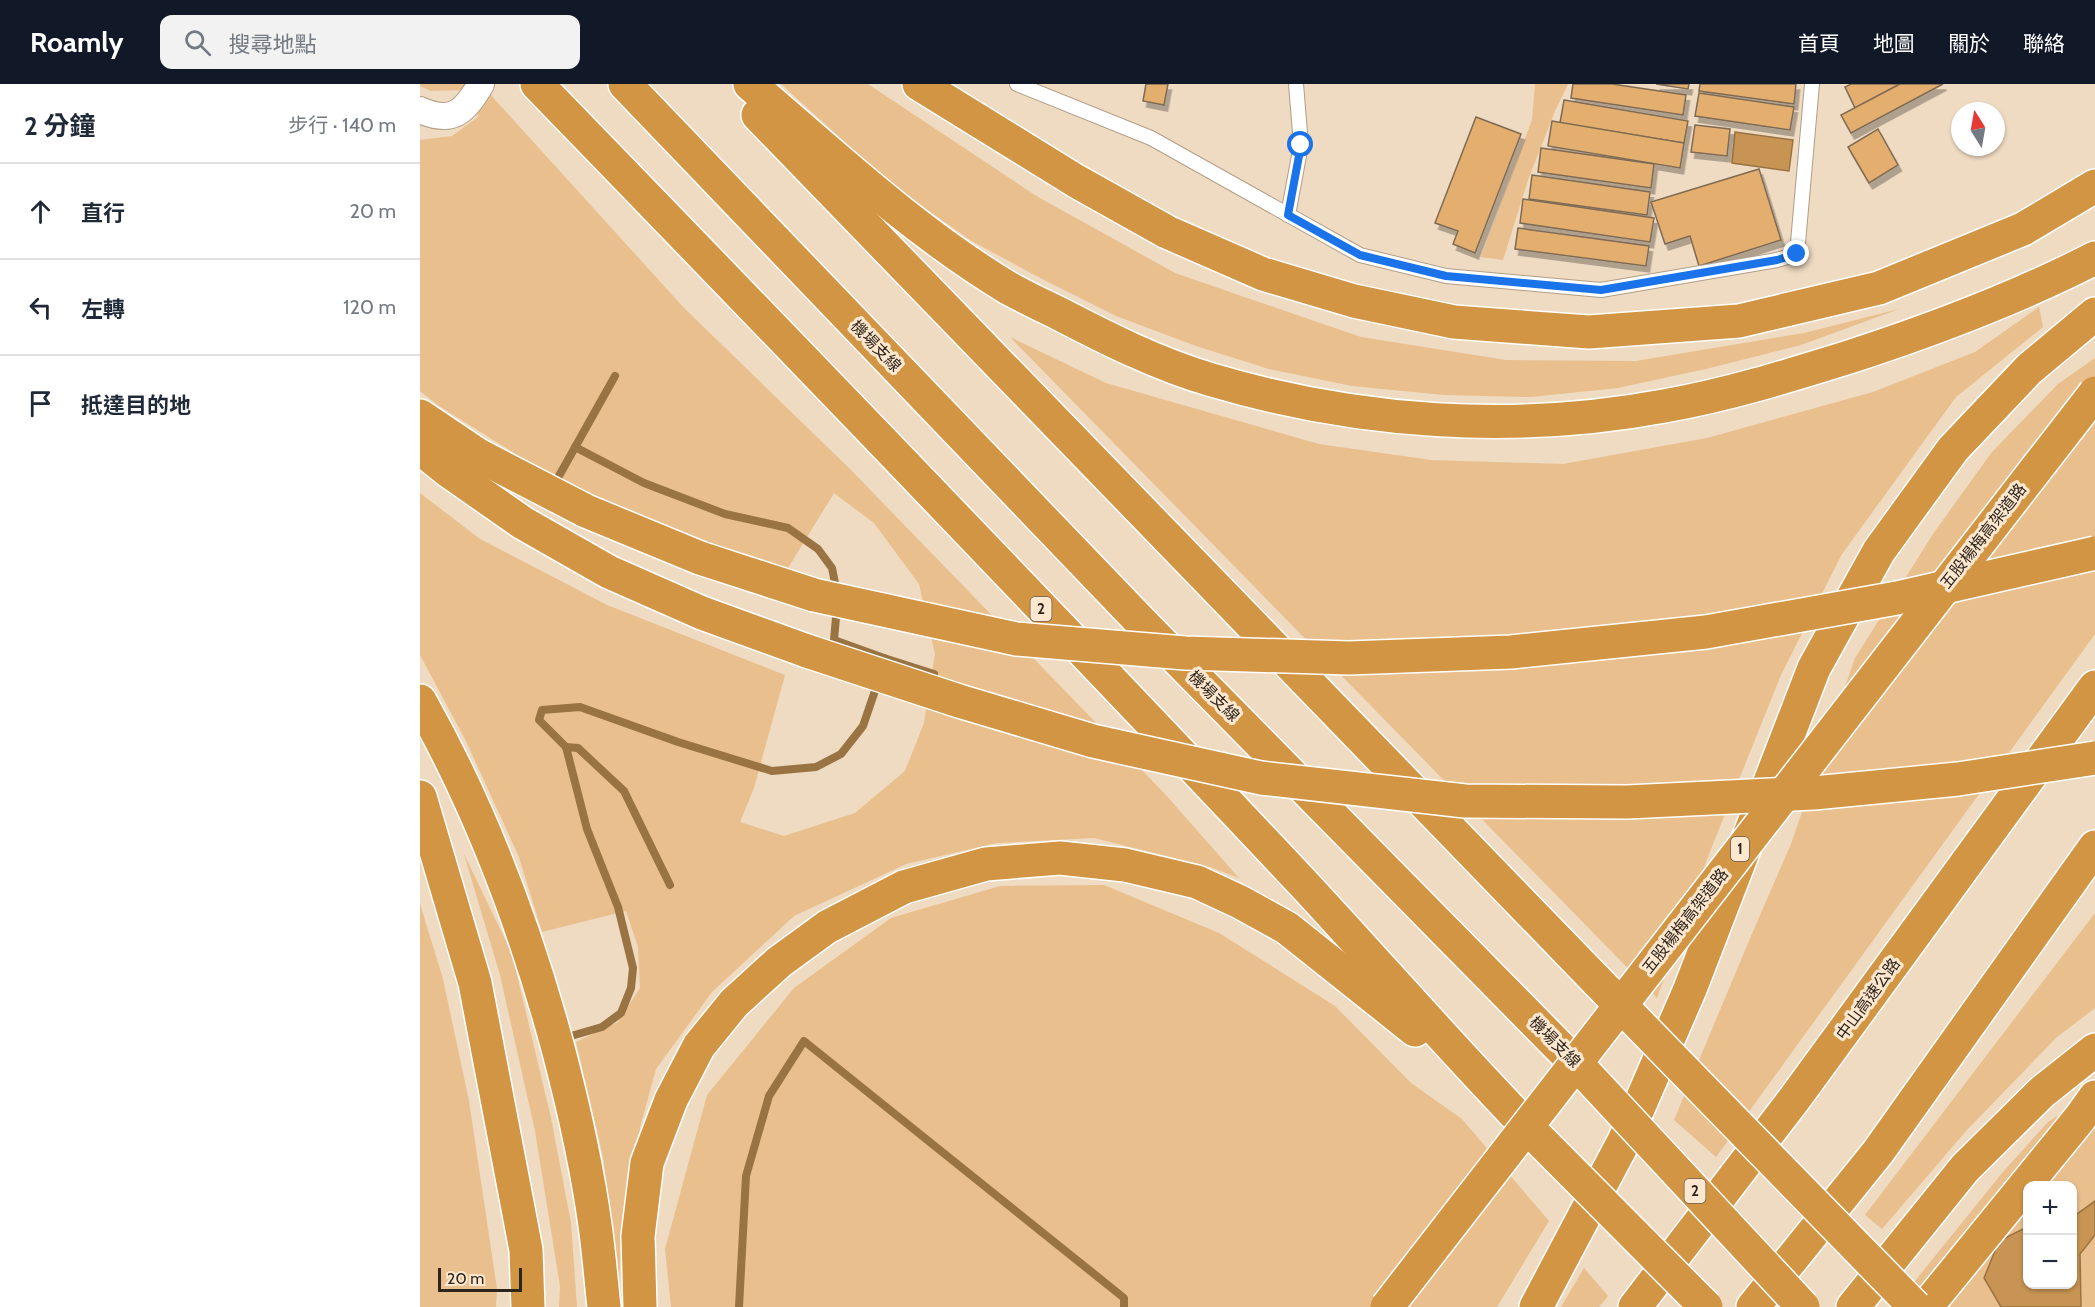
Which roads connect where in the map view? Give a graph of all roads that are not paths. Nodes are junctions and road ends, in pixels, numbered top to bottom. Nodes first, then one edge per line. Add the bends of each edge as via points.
1 (481, 84) edge
2 (537, 84) edge
3 (625, 84) edge
4 (727, 84) edge
5 (750, 84) edge
6 (919, 84) edge
7 (1017, 84) edge
8 (1296, 84) edge
9 (1812, 84) edge
10 (420, 110) edge
11 (2095, 186) edge
12 (1288, 215) junction
13 (2095, 258) edge
14 (2095, 314) edge
15 (2095, 393) edge
16 (420, 416) edge
17 (420, 448) edge
18 (2095, 553) edge
19 (2095, 687) edge
20 (420, 701) edge
21 (2095, 758) edge
22 (420, 797) edge
23 (2095, 847) edge
24 (2095, 1050) edge
25 (1496, 1095) junction
26 (2090, 1106) edge
27 (528, 1307) edge
28 (604, 1307) edge
29 (640, 1307) edge
30 (1387, 1307) edge
31 (1536, 1307) edge
32 (1635, 1307) edge
33 (1706, 1307) edge
34 (1753, 1307) edge
35 (1803, 1307) edge
36 (1853, 1307) edge
37 (1914, 1307) edge
38 (1926, 1307) edge

1 - 10 street via 470,103 452,116
2 - 25 highway, 2 via 1286,866
3 - 35 highway, 機場支線 / 2, bridge via 1144,625 1587,1075
4 - 37 highway, bridge
5 - 13 highway via 934,238 1011,289 1120,345 1209,379 1350,411 1407,418 1496,421 1580,418 1663,406 1763,384 1904,339
6 - 11 highway via 1076,181 1178,236 1263,274 1354,301 1454,322 1589,332 1738,321 1879,288 2023,229
7 - 12 lane via 1151,138
8 - 12 lane via 1301,145
9 - 12 lane via 1797,254 1777,260 1601,290 1446,276 1360,255
14 - 31 highway via 2028,369 1953,449 1879,551 1814,668 1690,989 1624,1142
15 - 30 highway, 五股楊梅高架道路 / 1, bridge
16 - 18 highway, bridge via 478,455 586,511 700,558 814,595 1016,639 1151,651 1349,658 1511,652 1706,632 1897,598
17 - 21 highway, bridge via 523,523 609,572 702,614 959,701 1104,743 1261,778 1465,801 1627,802 1815,793 1958,779
19 - 32 highway, 中山高速公路 via 1795,1098
20 - 28 highway via 449,752 501,871 540,980 573,1106 595,1224
22 - 27 highway via 475,983 526,1250
23 - 34 highway via 1878,1152
24 - 36 highway via 2042,1092 1965,1168
25 - 29 highway via 1287,928 1197,882 1125,866 1060,858 986,864 904,888 827,927 779,962 734,1003 699,1046 671,1100 647,1163 638,1236
25 - 33 highway, 2, bridge
26 - 38 highway

